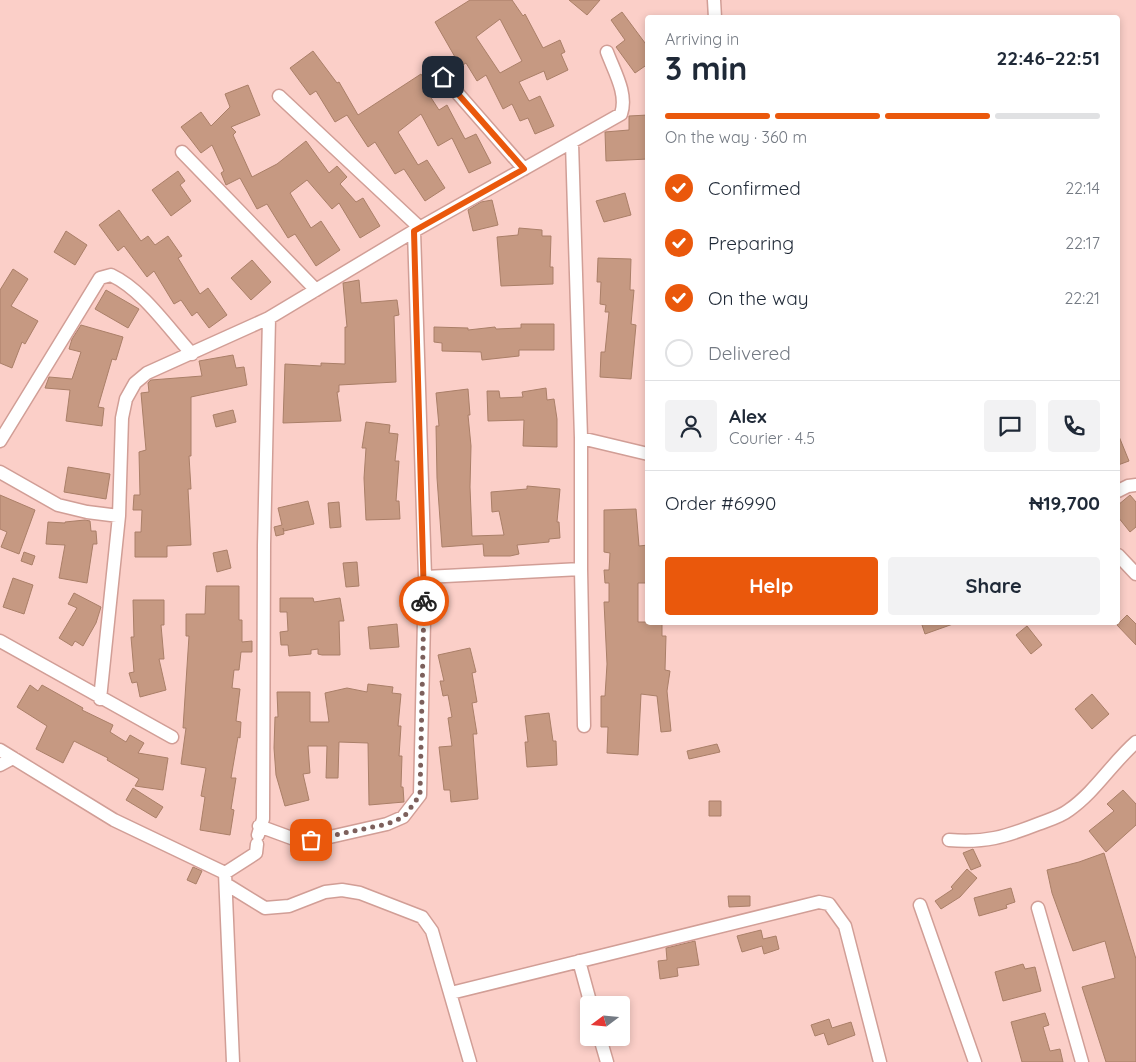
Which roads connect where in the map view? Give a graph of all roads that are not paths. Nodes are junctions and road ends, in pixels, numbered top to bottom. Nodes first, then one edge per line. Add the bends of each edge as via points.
1 (714, 0) edge
2 (715, 15) edge
3 (607, 52) dead end
4 (432, 64) dead end
5 (279, 96) dead end
6 (572, 143) junction
7 (182, 152) dead end
8 (524, 169) junction
9 (416, 229) junction
10 (316, 290) junction
11 (269, 318) junction
12 (192, 354) junction
13 (581, 438) junction
14 (0, 441) edge
15 (645, 453) edge
16 (0, 472) edge
17 (1136, 485) edge
18 (1120, 490) edge
19 (119, 516) junction
20 (1120, 557) edge
21 (580, 568) junction
22 (1136, 574) edge
23 (425, 577) junction
24 (0, 641) edge
25 (100, 699) junction
26 (584, 726) dead end
27 (172, 736) dead end
28 (1136, 742) edge
29 (0, 750) edge
30 (13, 758) junction
31 (0, 765) edge
32 (258, 835) junction
33 (949, 840) dead end
34 (225, 878) junction
35 (920, 905) dead end
36 (1038, 908) dead end
37 (579, 961) junction
38 (451, 993) junction
39 (589, 996) edge
40 (602, 1046) edge
41 (233, 1062) edge
42 (470, 1062) edge
43 (607, 1062) edge
44 (880, 1062) edge
45 (975, 1062) edge
46 (1082, 1062) edge

1 - 2 street
3 - 6 street via 623,96 621,114
4 - 8 street
5 - 9 street
6 - 8 street
6 - 13 street
7 - 10 street
8 - 9 street
9 - 10 street
9 - 23 street
10 - 11 street
11 - 12 street
11 - 32 street via 263,819
12 - 14 street via 145,302 119,279 110,275 100,278
12 - 19 street via 147,373 126,399 120,444
13 - 15 street
13 - 21 street
16 - 19 street via 58,505
17 - 18 street
19 - 25 street
20 - 22 street
21 - 23 street
21 - 26 street
23 - 32 street via 420,795 404,817 387,824 321,839 296,840
24 - 25 street
25 - 27 street
28 - 33 street via 1092,790 1055,818 999,839
29 - 30 street
30 - 31 street
30 - 34 street via 114,820
32 - 34 street via 256,853
34 - 38 street via 265,908 289,906 325,892 342,890 360,893 422,917 432,931
34 - 41 street
35 - 45 street
36 - 46 street
37 - 38 street
37 - 39 street
37 - 44 street via 820,902 829,904 846,926
38 - 42 street
40 - 43 street

